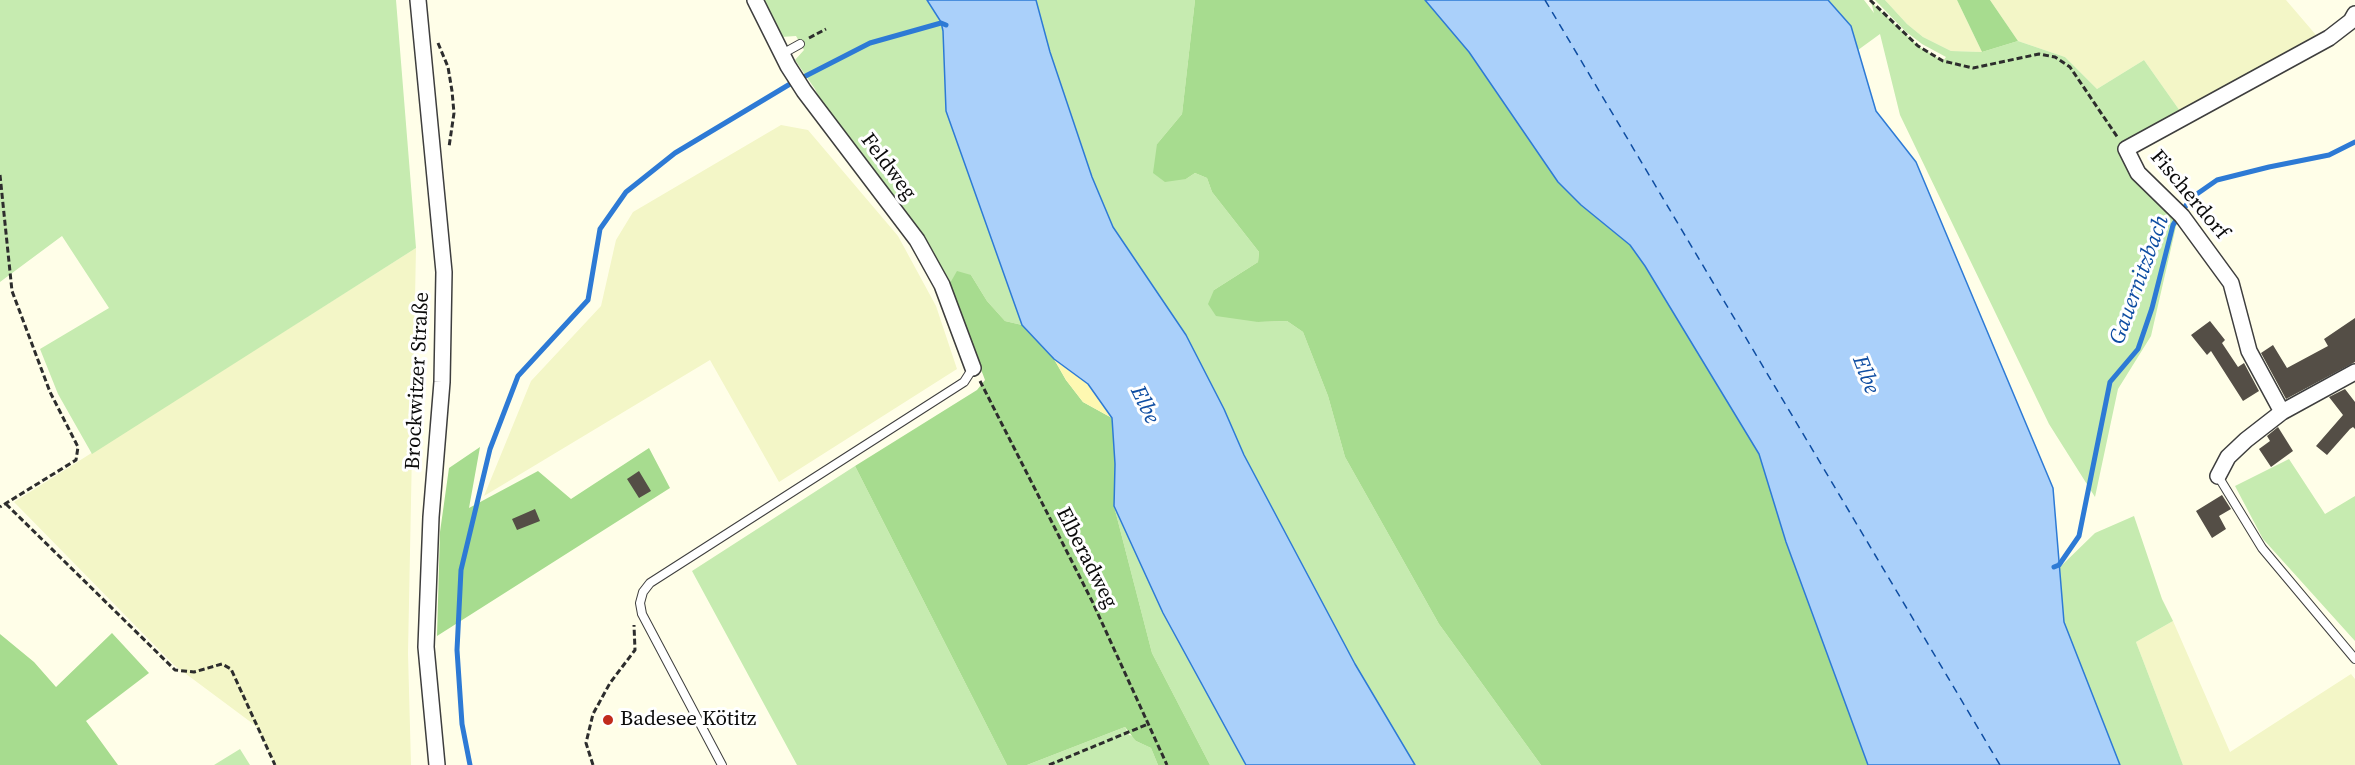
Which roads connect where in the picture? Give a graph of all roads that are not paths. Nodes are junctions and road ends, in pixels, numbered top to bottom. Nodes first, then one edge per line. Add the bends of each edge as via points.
1 (418, 0) edge
2 (754, 0) edge
3 (2355, 14) edge
4 (800, 44) road end
5 (785, 60) junction
6 (973, 368) joint
7 (2355, 372) edge
8 (2282, 412) junction
9 (2218, 476) joint
10 (2355, 659) edge
11 (437, 765) edge
12 (722, 765) edge

1 - 11 street, Brockwitzer Straße via 444,272 442,382 426,647
2 - 5 street, Feldweg
3 - 8 street, Fischerdorf via 2329,38 2126,149 2138,173 2178,212 2231,283 2249,351
4 - 5 lane
5 - 6 street, Feldweg via 804,91 917,240 942,285
6 - 12 lane via 964,382 650,583 643,592 642,614
7 - 8 street
8 - 9 street via 2246,440
9 - 10 lane via 2262,548

